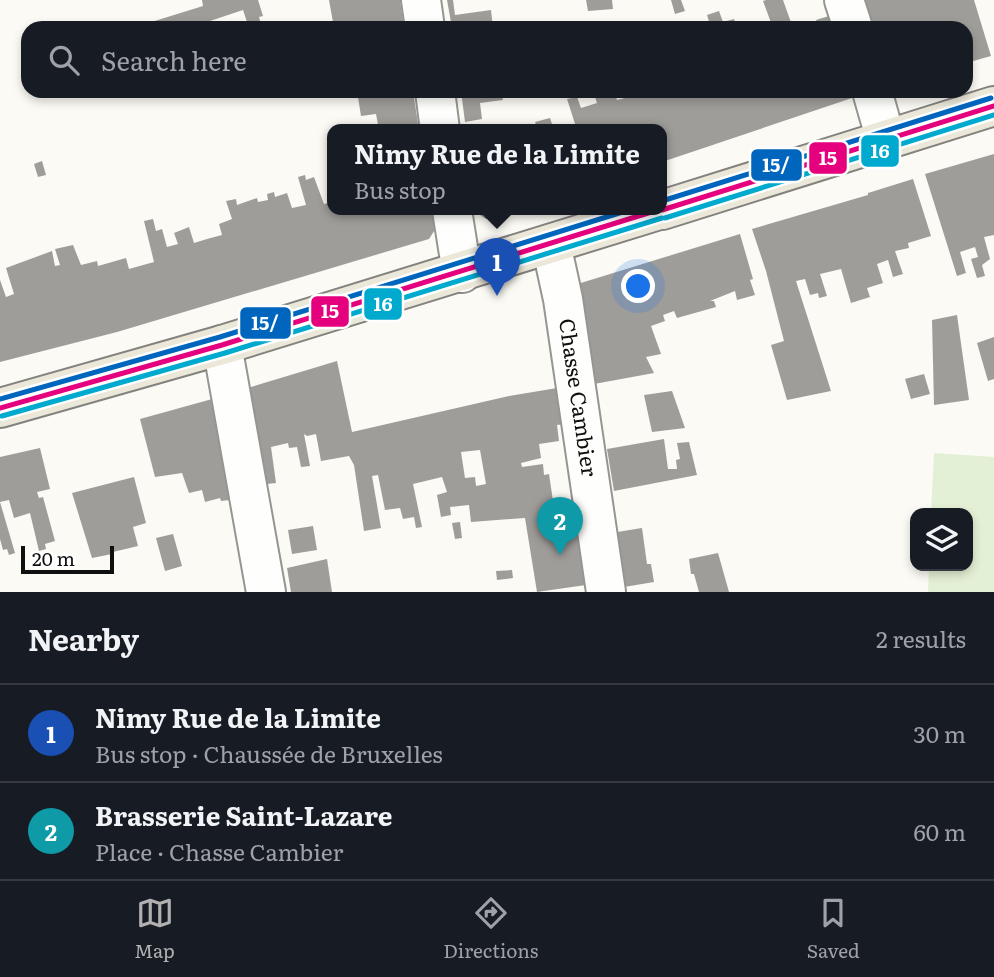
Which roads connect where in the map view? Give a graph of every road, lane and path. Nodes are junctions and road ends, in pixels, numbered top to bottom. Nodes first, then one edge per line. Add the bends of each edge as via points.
1 (421, 0) edge
2 (844, 0) edge
3 (424, 21) edge
4 (851, 21) edge
5 (436, 98) edge
6 (874, 98) edge
7 (994, 106) edge
8 (439, 124) edge
9 (886, 140) junction
10 (667, 208) edge
11 (454, 215) edge
12 (644, 215) edge
13 (551, 244) junction
14 (462, 273) junction
15 (222, 345) junction
16 (0, 408) edge
17 (266, 592) edge
18 (606, 592) edge

1 - 3 street
2 - 4 street
5 - 8 street
6 - 9 street
7 - 9 main road
9 - 10 main road
11 - 14 street
12 - 13 main road
13 - 14 main road
13 - 18 street, Chasse Cambier
14 - 15 main road
15 - 16 main road
15 - 17 street

